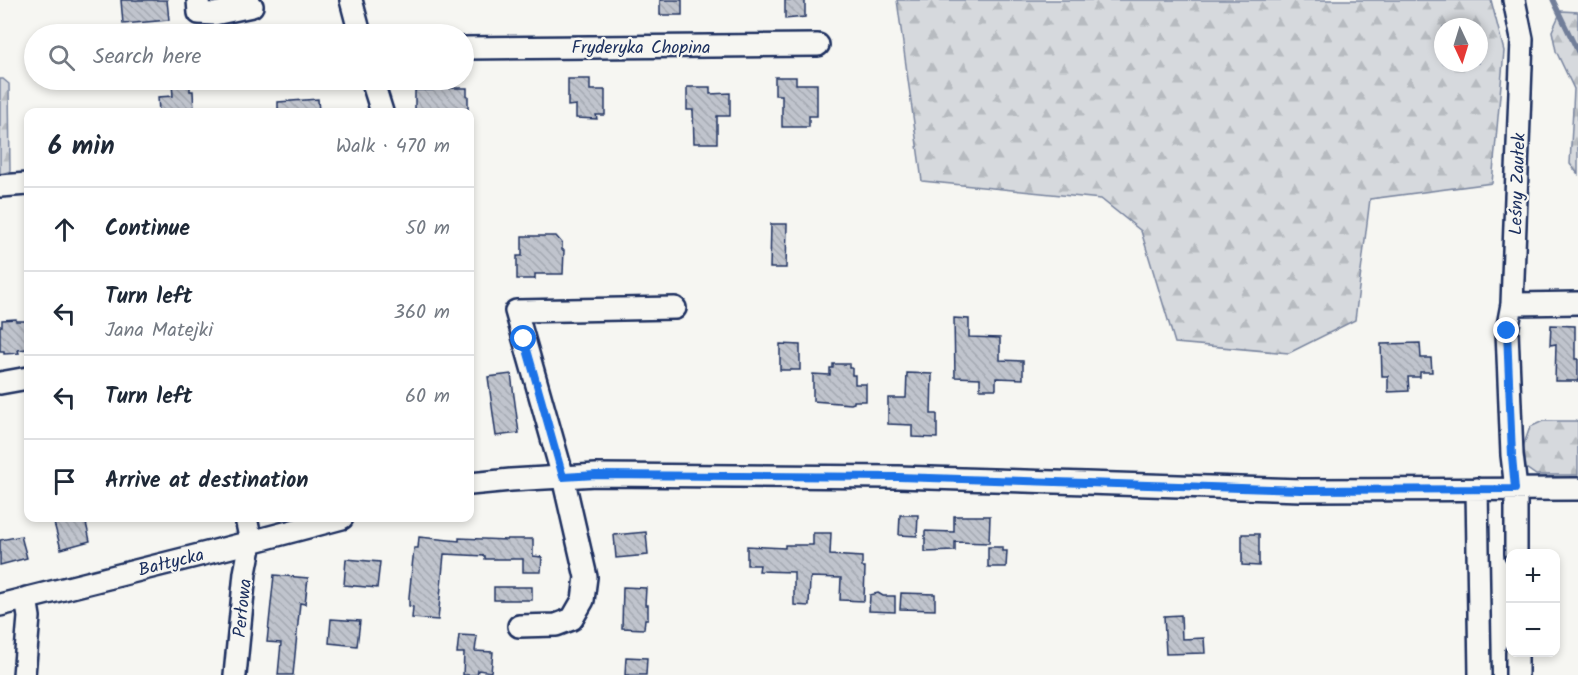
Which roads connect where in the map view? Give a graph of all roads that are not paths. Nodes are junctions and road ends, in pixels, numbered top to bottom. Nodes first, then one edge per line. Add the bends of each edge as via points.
1 (198, 0) edge
2 (351, 0) edge
3 (1514, 0) edge
4 (252, 6) dead end
5 (357, 24) edge
6 (818, 45) dead end
7 (474, 48) edge
8 (375, 90) edge
9 (381, 108) edge
10 (24, 184) edge
11 (0, 186) edge
12 (1578, 303) edge
13 (1512, 304) junction
14 (675, 308) dead end
15 (24, 379) edge
16 (0, 383) edge
17 (563, 477) junction
18 (474, 479) edge
19 (1478, 489) junction
20 (1515, 489) junction
21 (1578, 489) edge
22 (247, 522) edge
23 (327, 522) edge
24 (251, 542) junction
25 (1516, 549) edge
26 (26, 598) junction
27 (0, 605) edge
28 (519, 626) dead end
29 (1517, 657) edge
30 (24, 675) edge
31 (235, 675) edge
32 (1480, 675) edge
33 (1517, 675) edge

1 - 4 street via 199,13
2 - 5 street
3 - 13 street, Leśny Zaułek via 1522,39
6 - 7 street, Fryderyka Chopina
8 - 9 street
10 - 11 street
12 - 13 street
13 - 20 street, Leśny Zaułek via 1507,331
14 - 17 street via 516,311
15 - 16 street
17 - 18 street
17 - 19 street via 898,477 1301,490
17 - 28 street via 586,577 583,600 572,619 556,625
19 - 20 street
19 - 32 street
20 - 21 street
20 - 25 street, Leśny Zaułek
22 - 24 street
23 - 24 street, Bałtycka
24 - 26 street, Bałtycka
24 - 31 street, Perłowa
26 - 27 street, Bałtycka
26 - 30 street via 29,617
29 - 33 street

